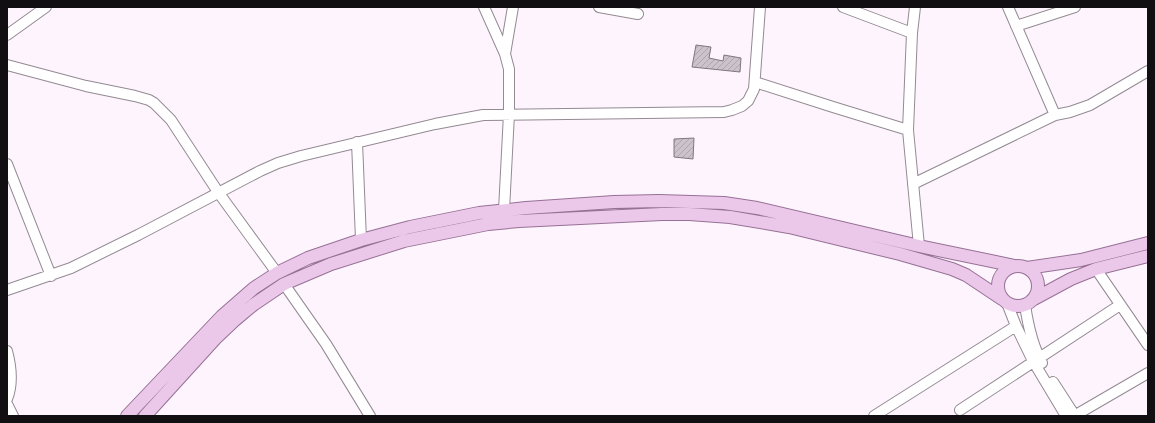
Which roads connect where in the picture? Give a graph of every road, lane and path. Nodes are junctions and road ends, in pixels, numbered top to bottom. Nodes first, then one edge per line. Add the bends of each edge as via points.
1 (46, 7) edge
2 (484, 7) edge
3 (513, 7) edge
4 (599, 7) edge
5 (760, 7) edge
6 (843, 7) edge
7 (915, 7) edge
8 (1008, 7) edge
9 (1075, 7) edge
10 (638, 14) dead end
11 (1016, 26) junction
12 (912, 34) junction
13 (7, 35) edge
14 (505, 54) junction
15 (7, 65) edge
16 (1148, 71) edge
17 (755, 82) junction
18 (509, 114) junction
19 (1054, 115) junction
20 (908, 130) junction
21 (357, 142) junction
22 (7, 164) edge
23 (10, 180) edge
24 (913, 184) junction
25 (218, 192) junction
26 (504, 210) junction
27 (361, 240) junction
28 (1148, 243) edge
29 (919, 246) junction
30 (1148, 256) edge
31 (1021, 267) junction
32 (1096, 269) junction
33 (277, 273) junction
34 (51, 276) junction
35 (284, 284) junction
36 (7, 290) edge
37 (1005, 301) junction
38 (1029, 302) junction
39 (1120, 305) junction
40 (1016, 326) junction
41 (1148, 345) edge
42 (7, 351) edge
43 (1036, 359) junction
44 (1148, 373) edge
45 (7, 399) edge
46 (7, 404) edge
47 (960, 410) dead end
48 (13, 416) edge
49 (127, 416) edge
50 (145, 416) edge
51 (370, 416) edge
52 (874, 416) edge
53 (1066, 416) edge
54 (1074, 416) edge

1 - 13 street
2 - 14 street
3 - 14 street
4 - 10 street
5 - 17 street
6 - 12 street
7 - 12 street
8 - 11 street
9 - 11 street
11 - 19 street
12 - 20 street
14 - 18 street via 509,69
15 - 25 street via 135,96 154,103 171,120
16 - 19 street via 1090,105
17 - 18 street via 748,101 742,106 724,112
17 - 20 street
18 - 21 street via 469,116
18 - 26 street
19 - 24 street
20 - 24 street
21 - 25 street via 278,163
21 - 27 street
22 - 23 street
23 - 34 street
24 - 29 street
25 - 33 street
25 - 34 street via 138,235
26 - 27 main road via 410,227
26 - 29 main road via 652,201 724,203 757,208
27 - 33 main road via 308,258
28 - 31 main road via 1081,260
29 - 31 main road
30 - 32 main road
31 - 37 main road via 1004,271 998,282 999,294
31 - 38 main road via 1035,275 1038,285
32 - 38 main road via 1059,284
32 - 39 street
33 - 49 main road via 249,292 222,316
34 - 36 street
35 - 37 main road via 330,264 404,241 468,228 519,221 689,214 730,217 789,227 900,254 959,272
35 - 50 main road via 235,320
35 - 51 street via 326,344
37 - 38 main road via 1013,305
37 - 40 street
38 - 43 street via 1029,328
39 - 41 street
39 - 43 street
40 - 43 street
40 - 52 street
42 - 45 street via 11,382
43 - 47 street
43 - 53 street
43 - 54 street
44 - 54 street
46 - 48 street

